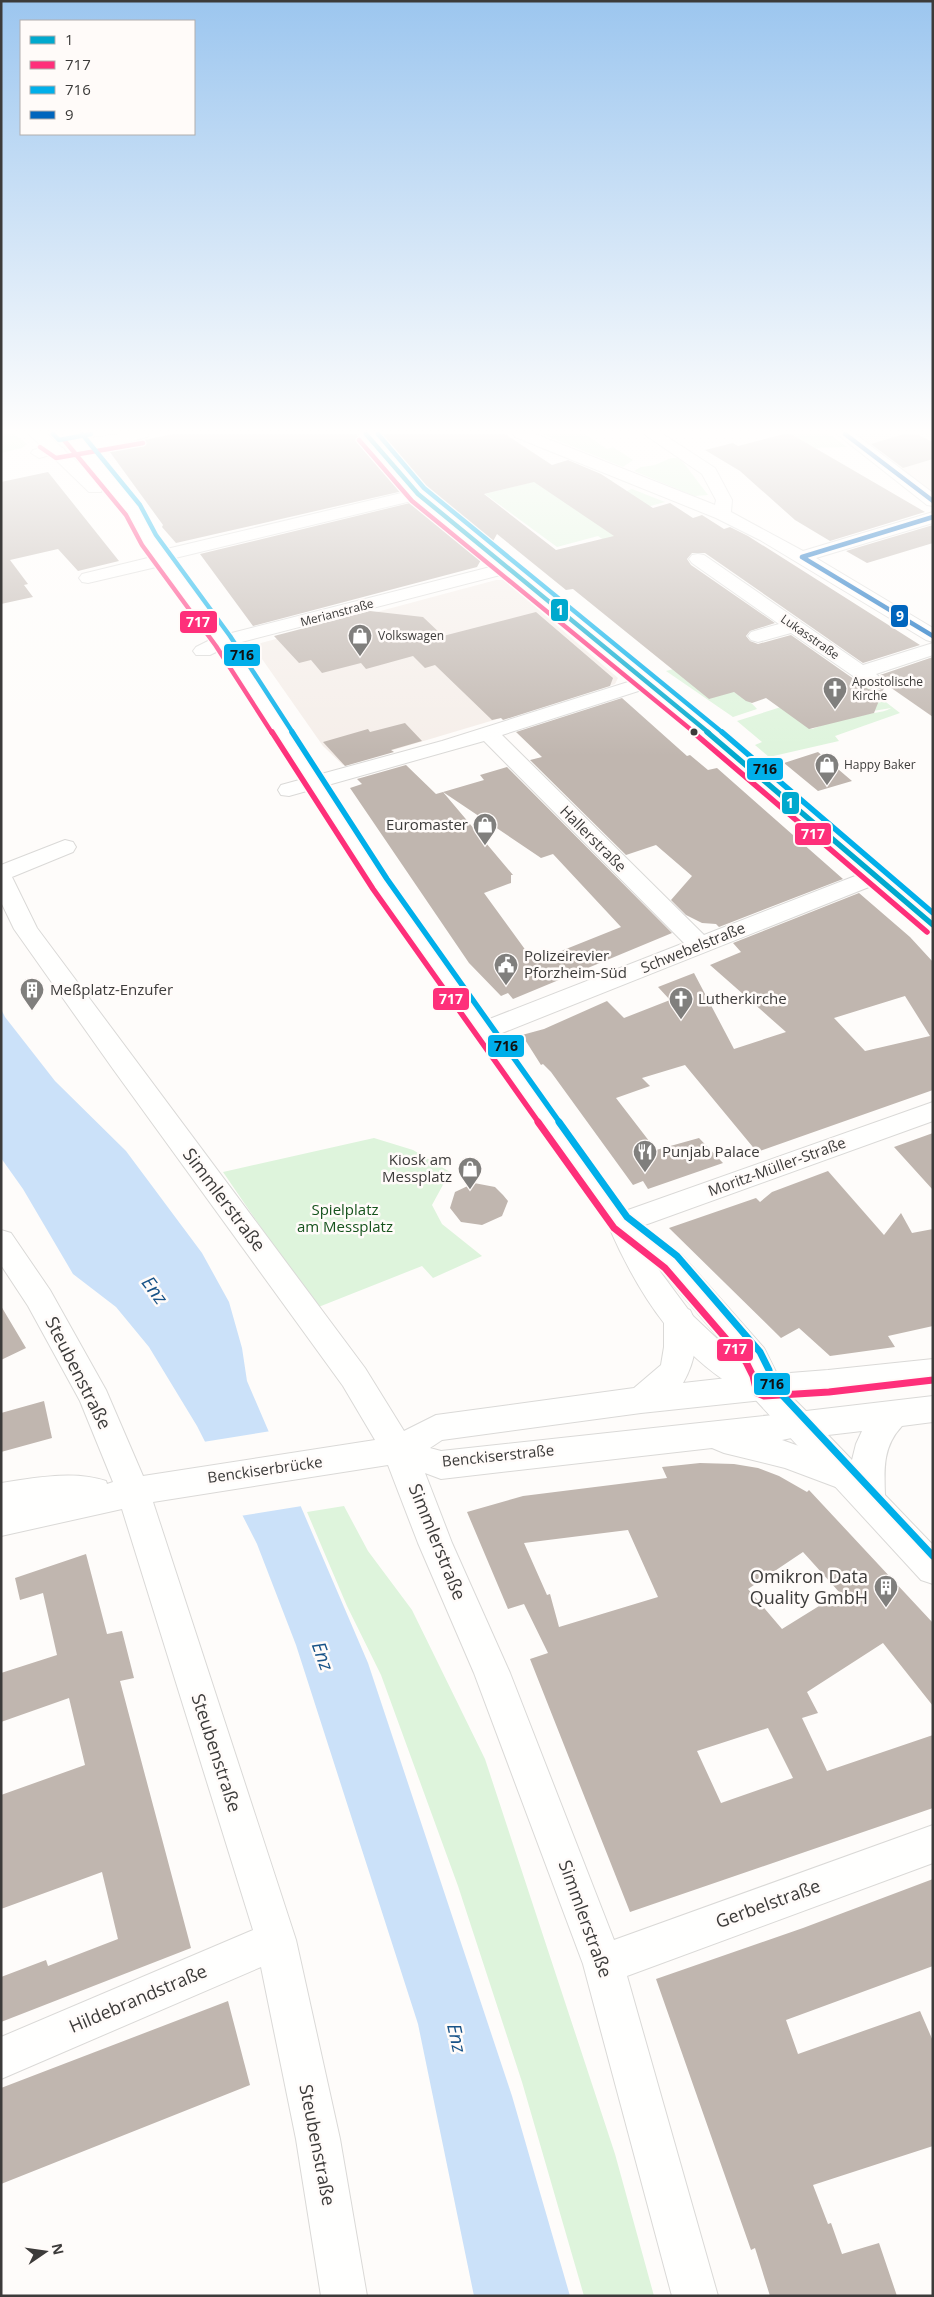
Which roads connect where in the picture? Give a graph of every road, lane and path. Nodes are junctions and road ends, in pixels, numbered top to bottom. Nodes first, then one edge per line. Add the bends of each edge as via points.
1 (149, 541) edge
2 (229, 541) edge
3 (477, 541) edge
4 (783, 541) edge
5 (854, 541) edge
6 (802, 557) junction
7 (162, 558) junction
8 (698, 559) dead end
9 (510, 567) junction
10 (88, 578) dead end
11 (925, 623) edge
12 (795, 626) junction
13 (758, 636) dead end
14 (933, 636) edge
15 (213, 646) junction
16 (933, 650) edge
17 (647, 682) junction
18 (488, 733) junction
19 (315, 782) junction
20 (289, 790) dead end
21 (64, 847) dead end
22 (1, 873) edge
23 (876, 876) junction
24 (1, 878) edge
25 (933, 925) edge
26 (700, 945) junction
27 (483, 1032) junction
28 (933, 1111) edge
29 (621, 1223) junction
30 (1, 1241) edge
31 (679, 1318) junction
32 (933, 1371) edge
33 (763, 1387) junction
34 (641, 1400) junction
35 (933, 1409) edge
36 (893, 1414) junction
37 (800, 1425) junction
38 (698, 1435) junction
39 (398, 1450) junction
40 (150, 1488) junction
41 (859, 1490) junction
42 (1, 1497) edge
43 (1, 1522) edge
44 (933, 1569) edge
45 (933, 1844) edge
46 (276, 1940) junction
47 (603, 1964) junction
48 (1, 2058) edge
49 (344, 2296) edge
50 (695, 2296) edge

1 - 7 street
2 - 7 street
3 - 9 street
4 - 6 street
5 - 6 street
6 - 11 street
7 - 10 street via 119,575
7 - 15 street
8 - 12 street, Lukasstraße
9 - 15 street, Merianstraße via 430,594 265,638
9 - 17 street
11 - 14 street
12 - 13 street
12 - 16 street, Lukasstraße via 869,678
15 - 19 street
17 - 18 street
17 - 23 street
18 - 19 street
18 - 26 street, Hallerstraße
19 - 20 street
19 - 27 street via 380,884
21 - 22 street
23 - 25 street
23 - 26 street, Schwebelstraße
24 - 39 street, Simmlerstraße via 26,929 354,1377
26 - 27 street, Schwebelstraße
27 - 29 street
28 - 29 street, Moritz-Müller-Straße
29 - 31 street via 646,1274
29 - 33 street via 671,1262 747,1350 761,1373
30 - 40 street, Steubenstraße via 39,1298
31 - 33 street via 724,1365 744,1380
31 - 34 street via 678,1367 660,1387
32 - 33 street
33 - 34 street
33 - 37 street
34 - 39 street via 436,1428
35 - 36 street, Benckiserstraße
36 - 37 street, Benckiserstraße
36 - 41 street via 879,1427 873,1439
37 - 38 street, Benckiserstraße
37 - 41 street
38 - 39 street, Benckiserstraße via 441,1465
38 - 41 street via 788,1455
39 - 40 street, Benckiserbrücke
39 - 47 street, Simmlerstraße via 492,1673
40 - 42 street via 43,1491
40 - 43 street
40 - 46 street, Steubenstraße
41 - 44 street
45 - 47 street, Gerbelstraße
46 - 48 street, Hildebrandstraße
46 - 49 street, Steubenstraße via 318,2140
47 - 50 street, Simmlerstraße

